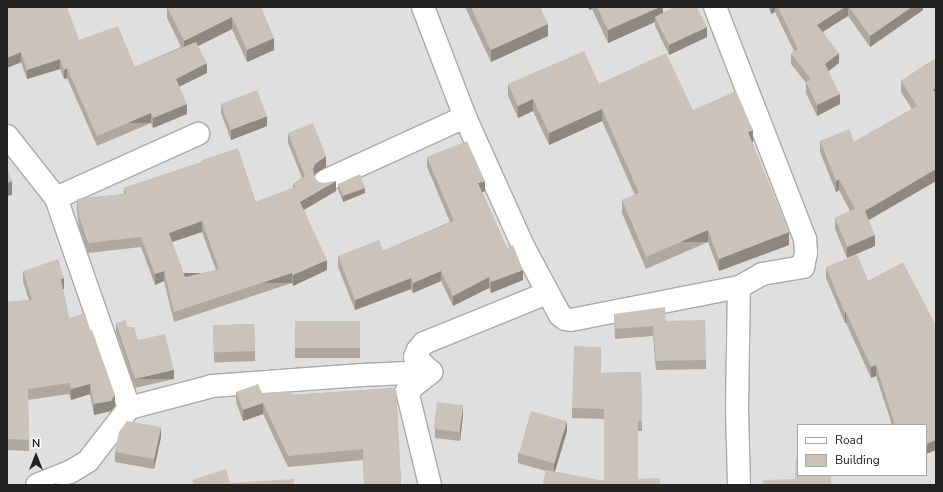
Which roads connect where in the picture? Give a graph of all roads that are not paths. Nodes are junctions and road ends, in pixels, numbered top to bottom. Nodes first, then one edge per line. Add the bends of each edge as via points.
1 (423, 7) edge
2 (715, 7) edge
3 (465, 118) junction
4 (198, 134) dead end
5 (7, 136) edge
6 (325, 181) edge
7 (56, 198) junction
8 (739, 287) junction
9 (547, 293) junction
10 (431, 372) junction
11 (129, 408) junction
12 (37, 485) edge
13 (430, 485) edge
14 (739, 485) edge

1 - 3 street
2 - 8 street via 805,239 803,267 762,274
3 - 6 street
3 - 9 street
4 - 7 street
5 - 7 street
7 - 11 street
8 - 9 street via 571,320 560,315
8 - 14 street
9 - 10 street via 424,343 415,356
10 - 11 street via 362,374 212,386
10 - 13 street via 407,391
11 - 12 street via 88,461 70,472

